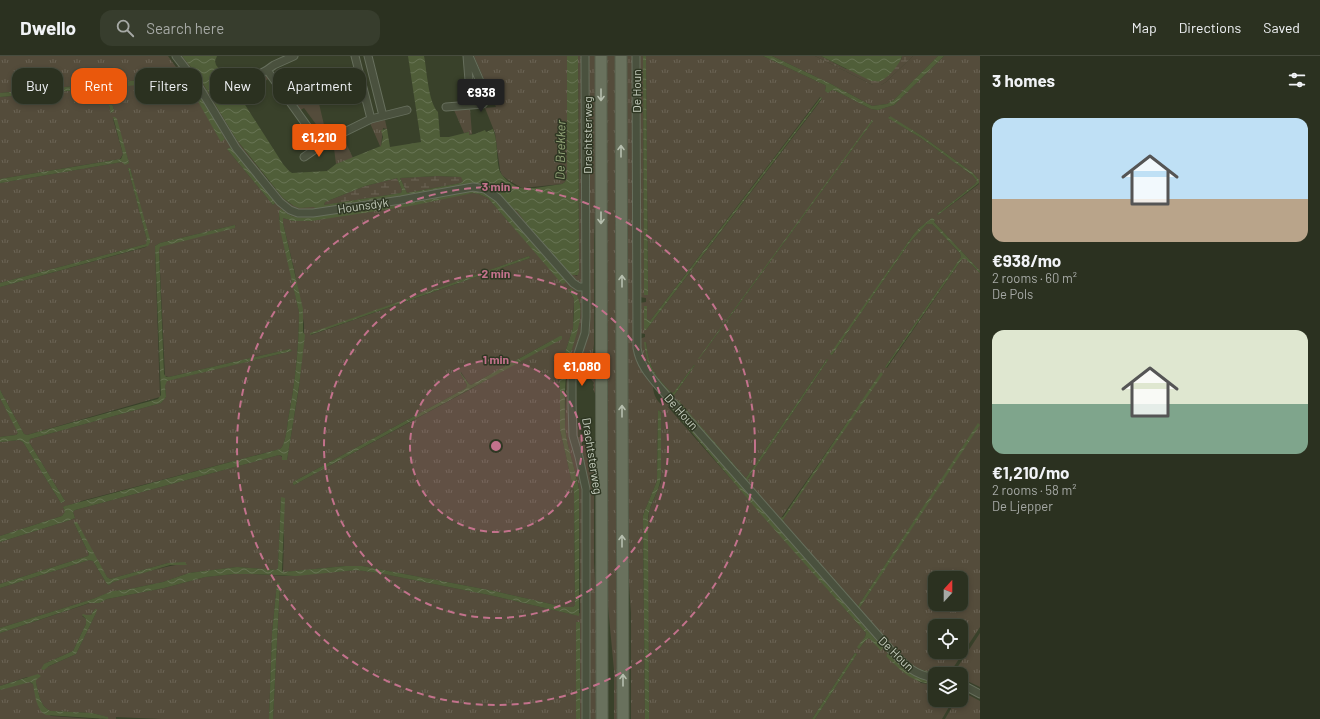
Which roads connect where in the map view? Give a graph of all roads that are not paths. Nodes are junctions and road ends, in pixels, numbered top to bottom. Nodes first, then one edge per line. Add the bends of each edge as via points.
1 (176, 56) edge
2 (294, 56) edge
3 (355, 56) edge
4 (368, 56) edge
5 (468, 56) edge
6 (585, 56) edge
7 (601, 56) edge
8 (621, 56) edge
9 (636, 56) edge
10 (267, 70) joint
11 (471, 105) junction
12 (446, 107) dead end
13 (407, 110) dead end
14 (383, 116) junction
15 (371, 119) junction
16 (320, 144) junction
17 (304, 157) dead end
18 (585, 287) junction
19 (928, 677) edge
20 (968, 688) edge
21 (980, 694) edge
22 (586, 719) edge
23 (602, 719) edge
24 (623, 719) edge

1 - 18 street, Hounsdyk via 196,82 236,148 280,202 290,210 314,213 467,188 485,189 498,198 573,283
2 - 10 street
3 - 15 street
4 - 14 street
5 - 11 street
5 - 11 street via 487,97 483,104
6 - 18 street, Drachtsterweg
7 -> 23 main road, Drachtsterweg
24 -> 8 main road, Drachtsterweg
9 - 19 street, De Houn via 637,348 641,363 660,388 890,649 914,672
10 - 16 street
11 - 12 street
13 - 14 street
14 - 15 street
15 - 16 street
16 - 17 street
18 - 22 street, Drachtsterweg via 586,325 572,376 572,413 573,436 586,495
20 - 21 street

